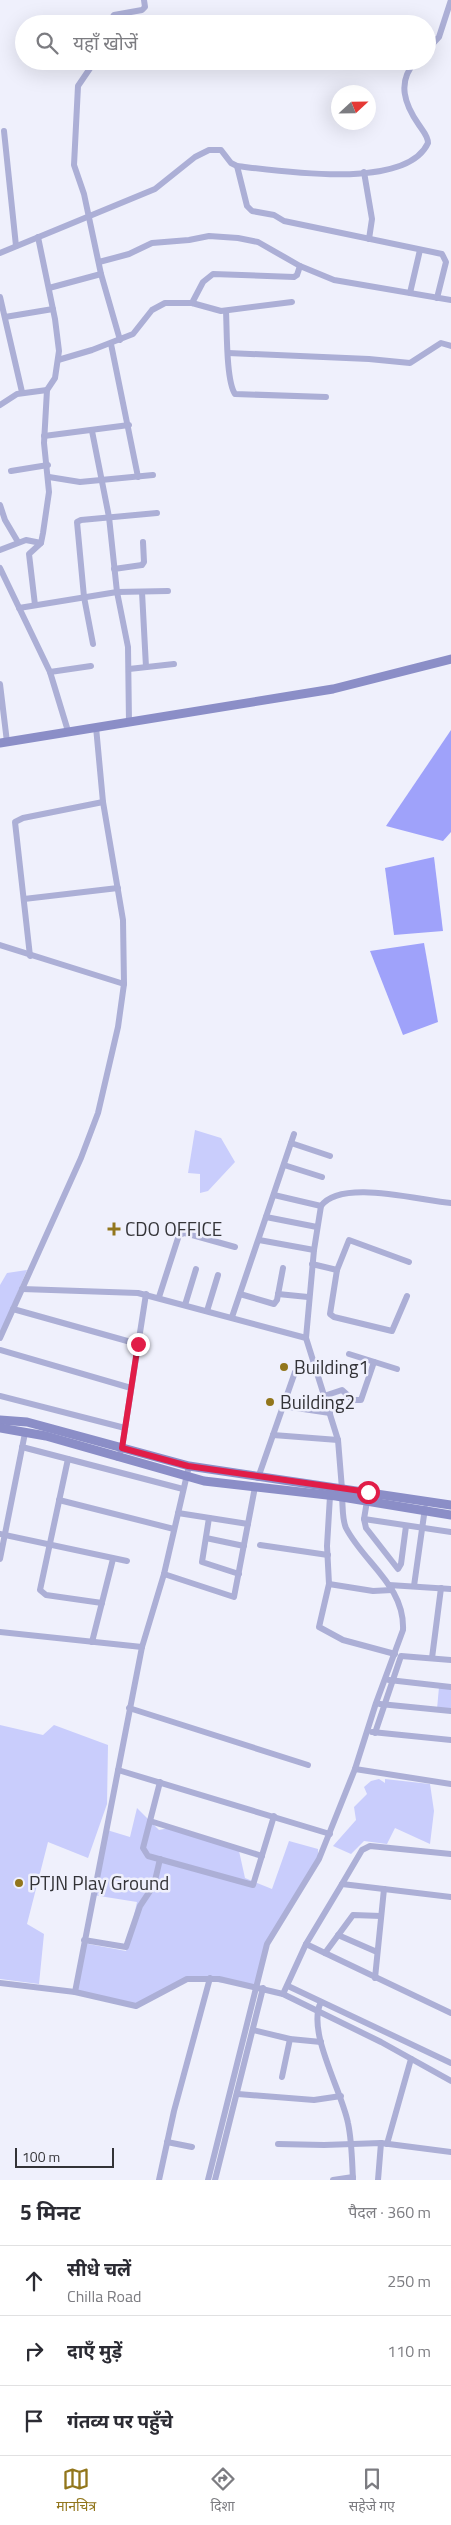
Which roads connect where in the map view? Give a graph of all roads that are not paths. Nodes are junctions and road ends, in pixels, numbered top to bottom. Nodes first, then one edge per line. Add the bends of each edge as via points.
1 (144, 0) edge
2 (451, 0) edge
3 (114, 15) edge
4 (436, 40) edge
5 (89, 70) edge
6 (410, 70) edge
7 (4, 131) dead end
8 (237, 166) junction
9 (364, 172) junction
10 (88, 217) junction
11 (38, 237) junction
12 (369, 239) junction
13 (16, 246) junction
14 (420, 250) junction
15 (0, 253) edge
16 (99, 262) junction
17 (300, 266) junction
18 (101, 274) junction
19 (49, 288) junction
20 (410, 292) junction
21 (0, 297) edge
22 (438, 298) junction
23 (451, 300) edge
24 (192, 302) junction
25 (292, 302) dead end
26 (53, 309) junction
27 (226, 311) junction
28 (4, 317) junction
29 (120, 340) junction
30 (111, 344) junction
31 (451, 346) edge
32 (228, 354) junction
33 (58, 360) junction
34 (47, 390) junction
35 (22, 392) junction
36 (326, 397) dead end
37 (0, 405) edge
38 (128, 425) junction
39 (92, 431) junction
40 (44, 436) junction
41 (48, 465) junction
42 (12, 471) dead end
43 (153, 475) dead end
44 (49, 477) junction
45 (138, 477) junction
46 (103, 481) junction
47 (0, 505) edge
48 (156, 513) dead end
49 (109, 517) junction
50 (18, 542) junction
51 (143, 542) dead end
52 (41, 543) junction
53 (0, 550) edge
54 (0, 568) edge
55 (114, 569) junction
56 (168, 591) dead end
57 (116, 592) junction
58 (142, 592) junction
59 (84, 597) junction
60 (35, 605) junction
61 (18, 608) junction
62 (93, 644) dead end
63 (451, 659) edge
64 (174, 664) dead end
65 (90, 666) dead end
66 (146, 667) junction
67 (129, 669) junction
68 (50, 672) junction
69 (0, 684) edge
70 (129, 723) junction
71 (96, 727) junction
72 (68, 731) junction
73 (4, 742) edge
74 (103, 802) junction
75 (118, 888) junction
76 (24, 899) junction
77 (0, 945) edge
78 (30, 956) junction
79 (124, 984) junction
80 (294, 1134) dead end
81 (291, 1143) junction
82 (330, 1156) dead end
83 (284, 1165) junction
84 (322, 1177) dead end
85 (274, 1195) junction
86 (451, 1203) edge
87 (321, 1206) junction
88 (266, 1216) junction
89 (317, 1227) junction
90 (259, 1240) junction
91 (235, 1247) dead end
92 (314, 1250) junction
93 (409, 1262) dead end
94 (312, 1264) junction
95 (283, 1268) dead end
96 (196, 1269) dead end
97 (337, 1270) junction
98 (218, 1275) dead end
99 (22, 1289) junction
100 (146, 1294) junction
101 (240, 1294) junction
102 (278, 1294) junction
103 (407, 1296) dead end
104 (159, 1297) junction
105 (308, 1297) junction
106 (186, 1304) junction
107 (13, 1309) junction
108 (207, 1311) junction
109 (232, 1317) junction
110 (0, 1338) edge
111 (306, 1338) junction
112 (138, 1344) junction
113 (0, 1350) edge
114 (348, 1354) dead end
115 (374, 1362) junction
116 (397, 1369) dead end
117 (316, 1370) junction
118 (131, 1388) junction
119 (0, 1396) edge
120 (324, 1396) junction
121 (283, 1406) junction
122 (330, 1413) junction
123 (0, 1420) edge
124 (0, 1428) edge
125 (125, 1428) junction
126 (25, 1432) junction
127 (273, 1435) junction
128 (338, 1440) junction
129 (22, 1447) junction
130 (122, 1448) junction
131 (68, 1458) junction
132 (118, 1458) junction
133 (188, 1466) junction
134 (186, 1477) junction
135 (256, 1482) junction
136 (183, 1488) junction
137 (342, 1493) junction
138 (330, 1496) junction
139 (59, 1500) junction
140 (367, 1501) junction
141 (451, 1505) edge
142 (425, 1506) junction
143 (178, 1513) junction
144 (451, 1514) edge
145 (209, 1518) junction
146 (364, 1520) junction
147 (248, 1524) junction
148 (406, 1526) junction
149 (421, 1528) junction
150 (174, 1529) junction
151 (451, 1532) edge
152 (2, 1535) edge
153 (206, 1538) junction
154 (49, 1545) junction
155 (260, 1545) dead end
156 (244, 1546) junction
157 (328, 1555) junction
158 (0, 1559) edge
159 (113, 1559) junction
160 (127, 1561) dead end
161 (164, 1574) junction
162 (239, 1574) junction
163 (329, 1584) junction
164 (414, 1586) junction
165 (390, 1587) junction
166 (441, 1588) junction
167 (451, 1589) edge
168 (102, 1603) junction
169 (0, 1632) edge
170 (92, 1642) junction
171 (142, 1647) junction
172 (395, 1654) junction
173 (432, 1658) junction
174 (451, 1660) edge
175 (388, 1680) junction
176 (451, 1687) edge
177 (379, 1704) junction
178 (129, 1708) junction
179 (451, 1711) edge
180 (366, 1732) junction
181 (374, 1733) junction
182 (451, 1740) edge
183 (308, 1765) dead end
184 (355, 1769) junction
185 (118, 1770) junction
186 (160, 1782) junction
187 (451, 1784) edge
188 (274, 1816) junction
189 (150, 1821) junction
190 (330, 1834) junction
191 (451, 1854) edge
192 (262, 1856) junction
193 (160, 1859) junction
194 (342, 1884) junction
195 (384, 1889) junction
196 (451, 1897) edge
197 (381, 1916) junction
198 (338, 1935) junction
199 (84, 1940) junction
200 (306, 1944) junction
201 (377, 1952) junction
202 (325, 1953) junction
203 (210, 1978) junction
204 (375, 1978) junction
205 (0, 1983) edge
206 (256, 1986) junction
207 (288, 1986) junction
208 (263, 1988) junction
209 (75, 1992) junction
210 (284, 1994) junction
211 (321, 2002) junction
212 (317, 2010) junction
213 (451, 2013) edge
214 (253, 2030) junction
215 (290, 2039) junction
216 (321, 2042) junction
217 (411, 2059) junction
218 (451, 2063) edge
219 (282, 2077) dead end
220 (451, 2081) edge
221 (238, 2094) junction
222 (341, 2096) junction
223 (167, 2142) junction
224 (278, 2144) dead end
225 (351, 2144) junction
226 (384, 2144) junction
227 (192, 2147) dead end
228 (451, 2152) edge
229 (353, 2179) edge
230 (159, 2180) edge
231 (208, 2180) edge
232 (215, 2180) edge
233 (333, 2180) edge
234 (378, 2180) edge

1 - 3 street via 144,9
2 - 4 street
5 - 10 street via 78,86 74,130 74,170 84,194
6 - 9 street via 406,75 405,96 410,111 427,137 427,146 400,166
7 - 13 street
8 - 9 street via 330,175
8 - 10 street via 221,150 209,150 194,157 155,188
8 - 12 street via 247,206 252,211
9 - 12 street via 372,219
10 - 11 street
10 - 16 street
11 - 13 street
11 - 19 street
12 - 14 street
13 - 15 street
14 - 20 street
14 - 22 street via 442,254 446,258
16 - 17 street via 129,254 152,243 209,236 258,242
16 - 18 street
17 - 20 street via 334,280
17 - 24 street via 294,277 213,274 203,282
18 - 19 street
18 - 29 street
19 - 26 street
20 - 22 street
21 - 28 street
22 - 23 street
24 - 27 street
24 - 29 street via 160,304 149,313 137,331
25 - 27 street
26 - 28 street
26 - 33 street
27 - 32 street
28 - 35 street
29 - 30 street
30 - 33 street
30 - 38 street
31 - 32 street via 441,343 410,363
32 - 36 street via 235,394
33 - 34 street via 55,378
34 - 35 street
34 - 40 street
35 - 37 street
38 - 39 street
38 - 45 street
39 - 40 street
39 - 46 street
40 - 41 street
41 - 42 street
41 - 44 street
43 - 45 street
44 - 46 street via 80,482
44 - 52 street
45 - 46 street
46 - 49 street
47 - 50 street
48 - 49 street
49 - 55 street
49 - 59 street via 77,522
50 - 52 street via 30,540
50 - 53 street
51 - 55 street via 142,565
52 - 60 street via 29,554
54 - 61 street
55 - 57 street
56 - 58 street
57 - 58 street
57 - 59 street
57 - 67 street via 127,640
58 - 66 street
59 - 60 street
59 - 62 street
60 - 61 street
61 - 68 street
63 - 70 main road via 333,689
64 - 66 street
65 - 68 street
66 - 67 street
67 - 70 street
68 - 72 street
69 - 73 street
70 - 71 main road
71 - 72 main road
71 - 74 street
72 - 73 main road
74 - 75 street
74 - 76 street via 15,822
75 - 76 street
75 - 79 street via 123,920
76 - 78 street
77 - 78 street
78 - 79 street
79 - 99 street via 118,1027 98,1113 82,1158
80 - 81 street
81 - 82 street
81 - 83 street
83 - 84 street
83 - 85 street
85 - 87 street
85 - 88 street
86 - 87 street via 366,1192 330,1198
87 - 89 street
88 - 89 street
88 - 90 street
89 - 92 street
90 - 92 street
90 - 101 street
91 - 104 street via 179,1235
92 - 94 street
93 - 97 street via 349,1240
94 - 97 street
94 - 105 street
95 - 102 street
96 - 106 street
97 - 103 street via 330,1311 334,1317 392,1331
98 - 108 street
99 - 100 street
99 - 107 street
100 - 104 street
100 - 112 street
101 - 102 street via 271,1304 276,1302
101 - 109 street
102 - 105 street
104 - 106 street
105 - 111 street
106 - 108 street
107 - 110 street
107 - 112 street
108 - 109 street
109 - 111 street
111 - 117 street
112 - 118 street
113 - 118 street
114 - 115 street
115 - 116 street
115 - 120 street via 362,1400 354,1400 342,1390
117 - 120 street
117 - 121 street via 300,1369 295,1372
118 - 125 street
119 - 125 street
120 - 122 street
121 - 122 street
121 - 127 street
122 - 128 street
123 - 130 main road via 27,1422
124 - 126 main road
125 - 130 street
126 - 129 street
126 - 132 main road
127 - 128 street
127 - 135 street
128 - 137 street
129 - 131 street
129 - 152 street
130 - 132 street
130 - 133 main road
131 - 136 street
131 - 139 street
132 - 134 main road
133 - 134 street
133 - 135 main road
134 - 135 main road
134 - 136 street
135 - 137 main road
135 - 138 main road
135 - 147 street
136 - 143 street
137 - 138 main road
137 - 140 main road
137 - 142 main road
137 - 165 street via 346,1527
138 - 157 street
139 - 150 street
139 - 154 street
140 - 142 main road
140 - 146 street
141 - 142 main road
142 - 144 main road
142 - 149 street
143 - 145 street
143 - 150 street
145 - 147 street
145 - 153 street
146 - 148 street
146 - 148 street via 366,1528 398,1569 402,1564
147 - 156 street
148 - 149 street
149 - 151 street
149 - 164 street
150 - 161 street
152 - 154 street
152 - 158 street
153 - 156 street
153 - 162 street via 203,1563
154 - 159 street
154 - 168 street via 40,1585 42,1593
155 - 157 street
156 - 162 street
157 - 163 street
159 - 160 street
159 - 168 street
161 - 162 street via 231,1597 235,1596
161 - 171 street
163 - 165 street via 373,1592
163 - 172 street via 320,1629 362,1646
164 - 165 street
164 - 166 street
165 - 172 street via 404,1618
166 - 167 street
166 - 173 street
168 - 170 street
169 - 170 street
170 - 171 street
171 - 178 street
172 - 175 street
173 - 174 street
173 - 175 street via 401,1656
175 - 176 street
175 - 177 street
177 - 179 street
177 - 180 street
177 - 181 street
178 - 183 street
178 - 185 street
180 - 181 street
180 - 184 street
181 - 182 street
184 - 187 street
184 - 190 street
185 - 186 street
185 - 199 street
186 - 188 street
186 - 189 street
188 - 190 street
188 - 192 street
189 - 192 street
189 - 193 street via 143,1851
190 - 206 street via 319,1860 267,1944
191 - 194 street via 370,1846 362,1850
192 - 193 street via 254,1883 250,1886
193 - 199 street via 154,1885 140,1906 126,1947
194 - 195 street
194 - 200 street
195 - 196 street
195 - 197 street
197 - 198 street via 353,1915
197 - 201 street
198 - 201 street
198 - 202 street
199 - 209 street
200 - 202 street
200 - 207 street
201 - 204 street
202 - 204 street
203 - 206 street
203 - 209 street via 187,1979 136,2006
203 - 223 street
204 - 213 street
205 - 209 street
206 - 208 street
206 - 231 street
207 - 210 street
207 - 211 street
208 - 210 street
208 - 214 street
210 - 212 street
211 - 212 street
211 - 218 street
212 - 216 street
212 - 217 street
214 - 215 street
214 - 221 street
215 - 216 street
215 - 219 street
216 - 222 street
217 - 220 street
217 - 226 street
221 - 222 street via 314,2100
221 - 232 street
222 - 225 street
223 - 227 street
223 - 230 street
224 - 225 street
225 - 226 street
225 - 229 street
226 - 228 street
226 - 234 street
229 - 233 street

